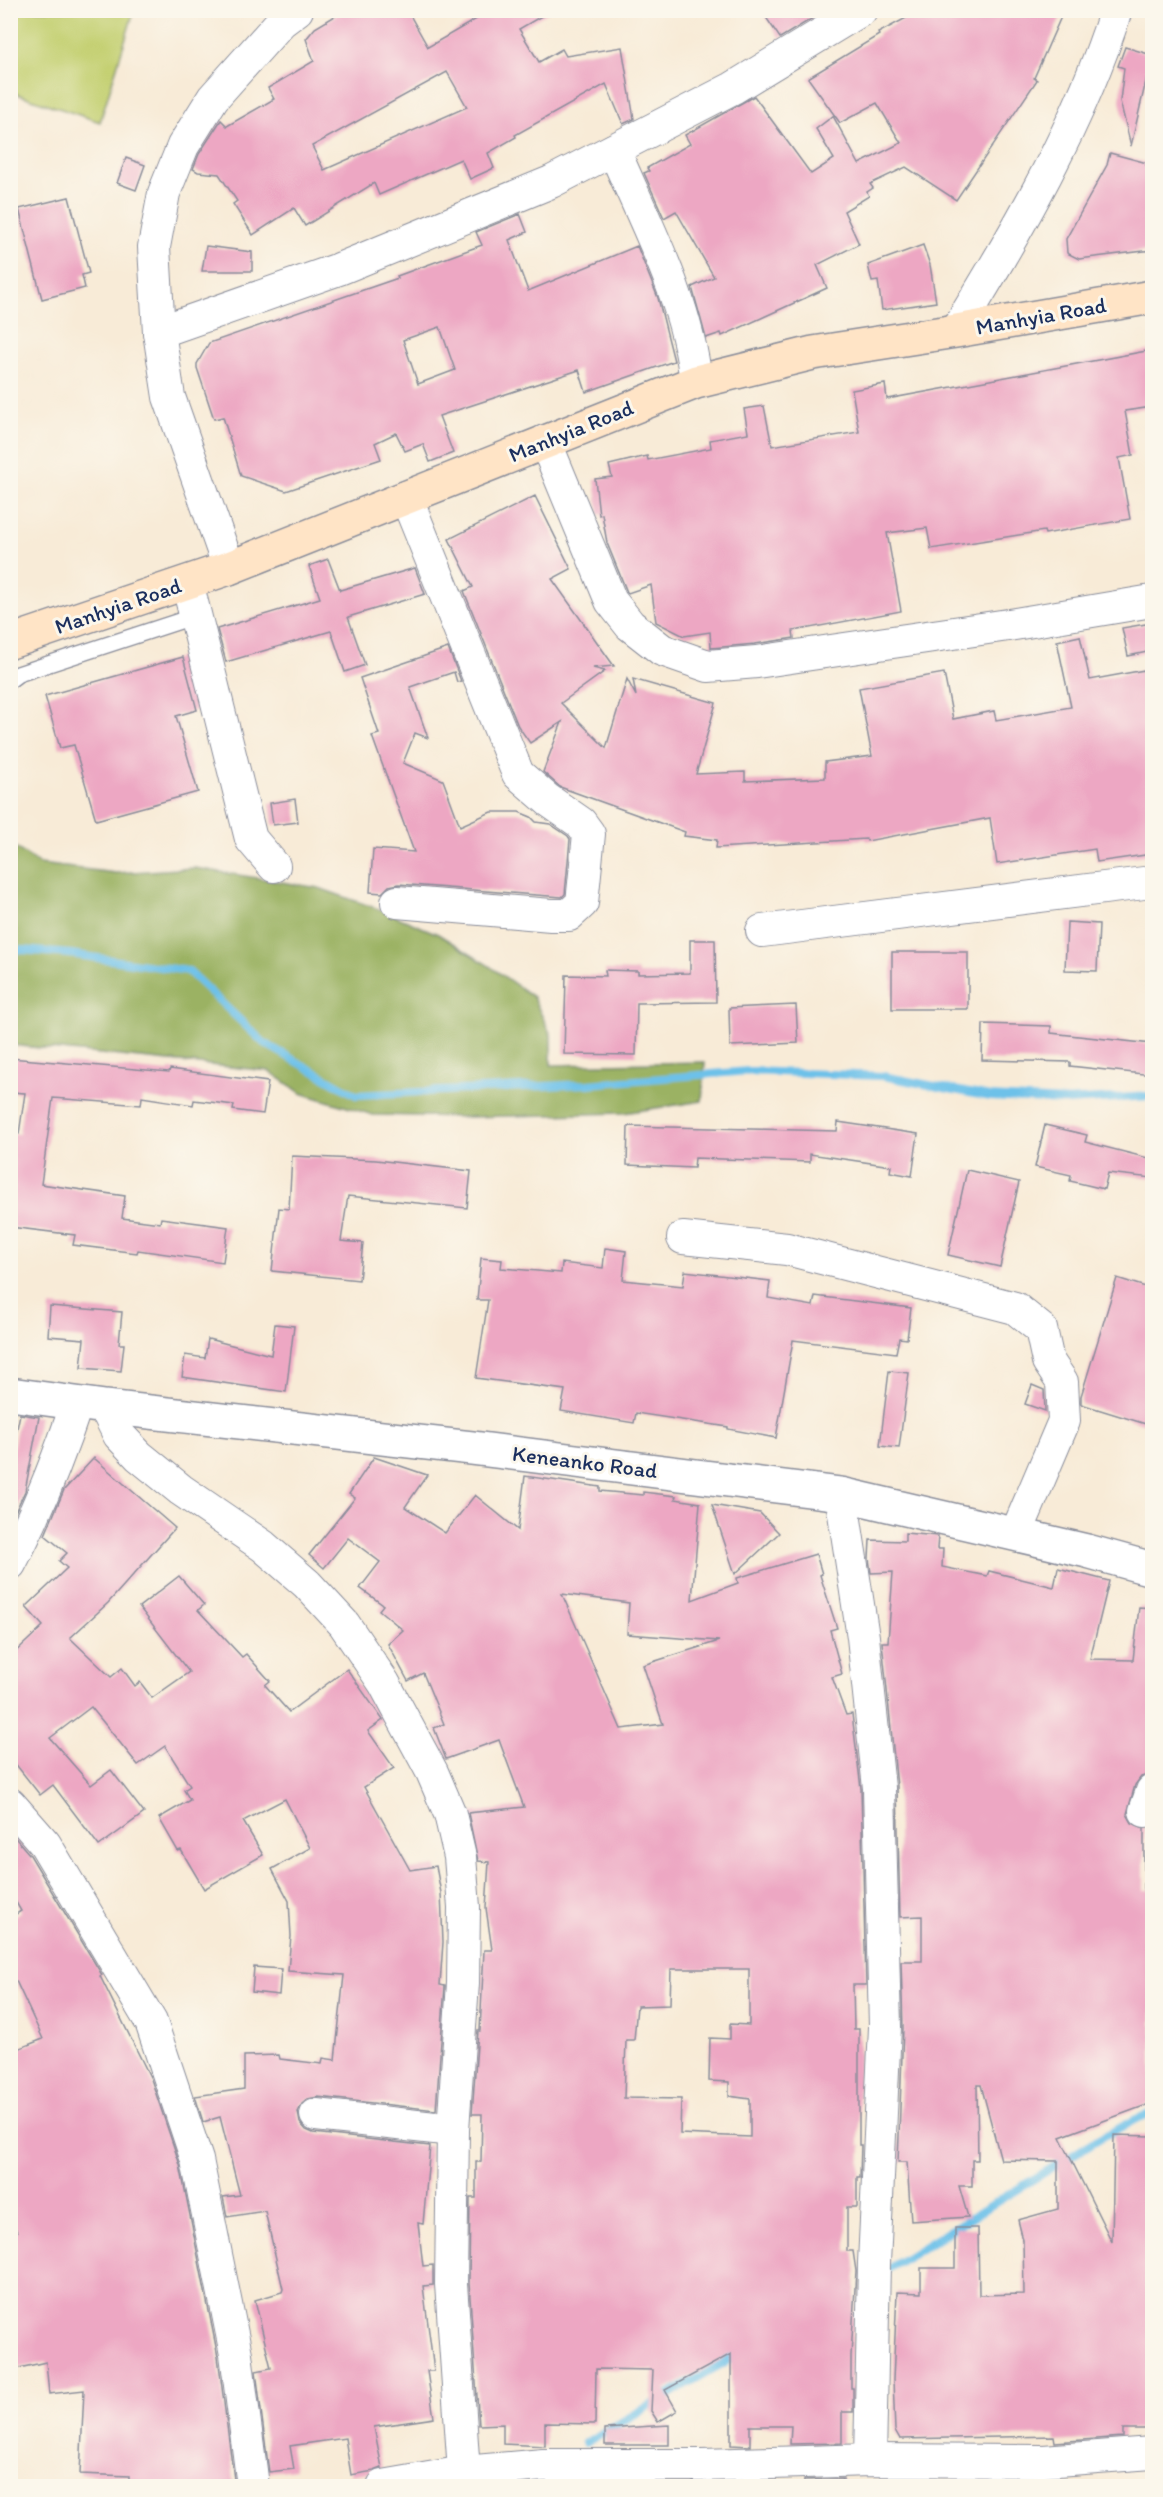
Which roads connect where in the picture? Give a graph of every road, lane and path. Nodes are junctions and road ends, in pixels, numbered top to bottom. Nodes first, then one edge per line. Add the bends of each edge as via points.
1 (297, 10) edge
2 (861, 10) edge
3 (1116, 10) edge
4 (614, 150) junction
5 (1152, 297) edge
6 (956, 331) junction
7 (159, 332) junction
8 (696, 382) junction
9 (545, 441) junction
10 (406, 497) junction
11 (229, 568) junction
12 (187, 582) junction
13 (1152, 601) edge
14 (195, 616) junction
15 (10, 642) edge
16 (10, 680) edge
17 (274, 866) dead end
18 (1152, 882) edge
19 (396, 902) dead end
20 (762, 931) dead end
21 (683, 1238) dead end
22 (10, 1394) edge
23 (91, 1405) junction
24 (841, 1494) junction
25 (1016, 1534) junction
26 (10, 1564) edge
27 (1152, 1569) edge
28 (10, 1804) edge
29 (316, 2115) dead end
30 (453, 2130) junction
31 (1152, 2453) edge
32 (870, 2460) junction
33 (464, 2472) junction
34 (701, 2476) edge
35 (253, 2487) edge
36 (383, 2487) edge

1 - 7 street via 281,22 213,98 183,146 164,193 154,247
2 - 4 street via 734,88
3 - 6 street via 1104,49 1065,137 999,262
4 - 7 street via 551,182 339,269
4 - 8 street via 675,291 692,351
5 - 6 main road, Manhyia Road
6 - 8 main road, Manhyia Road via 813,353
7 - 11 street via 169,397
8 - 9 main road, Manhyia Road
9 - 10 main road, Manhyia Road
9 - 13 street via 611,601 630,625 662,650 708,666 769,661
10 - 11 main road, Manhyia Road
10 - 19 street via 518,774 581,823 589,834 589,849 582,903 569,915
11 - 12 main road, Manhyia Road
12 - 14 street
12 - 15 main road, Manhyia Road
14 - 16 lane via 18,674
14 - 17 street via 250,839
18 - 20 street
21 - 25 street via 787,1249 1015,1308 1041,1329 1048,1361 1062,1382 1064,1421
22 - 23 street, Keneanko Road
23 - 24 street, Keneanko Road
23 - 26 street via 54,1465
23 - 30 street via 139,1456 263,1546 307,1584 344,1624 384,1683 432,1772 450,1814 460,1857 464,1907
24 - 25 street, Keneanko Road
24 - 32 street via 863,1637 879,1788 885,2027
25 - 27 street, Keneanko Road
28 - 35 street via 45,1844 152,2022 197,2160 236,2355
29 - 30 street
30 - 33 street via 451,2284
31 - 32 street via 1043,2461
32 - 34 street
33 - 34 street via 543,2465
33 - 36 street

